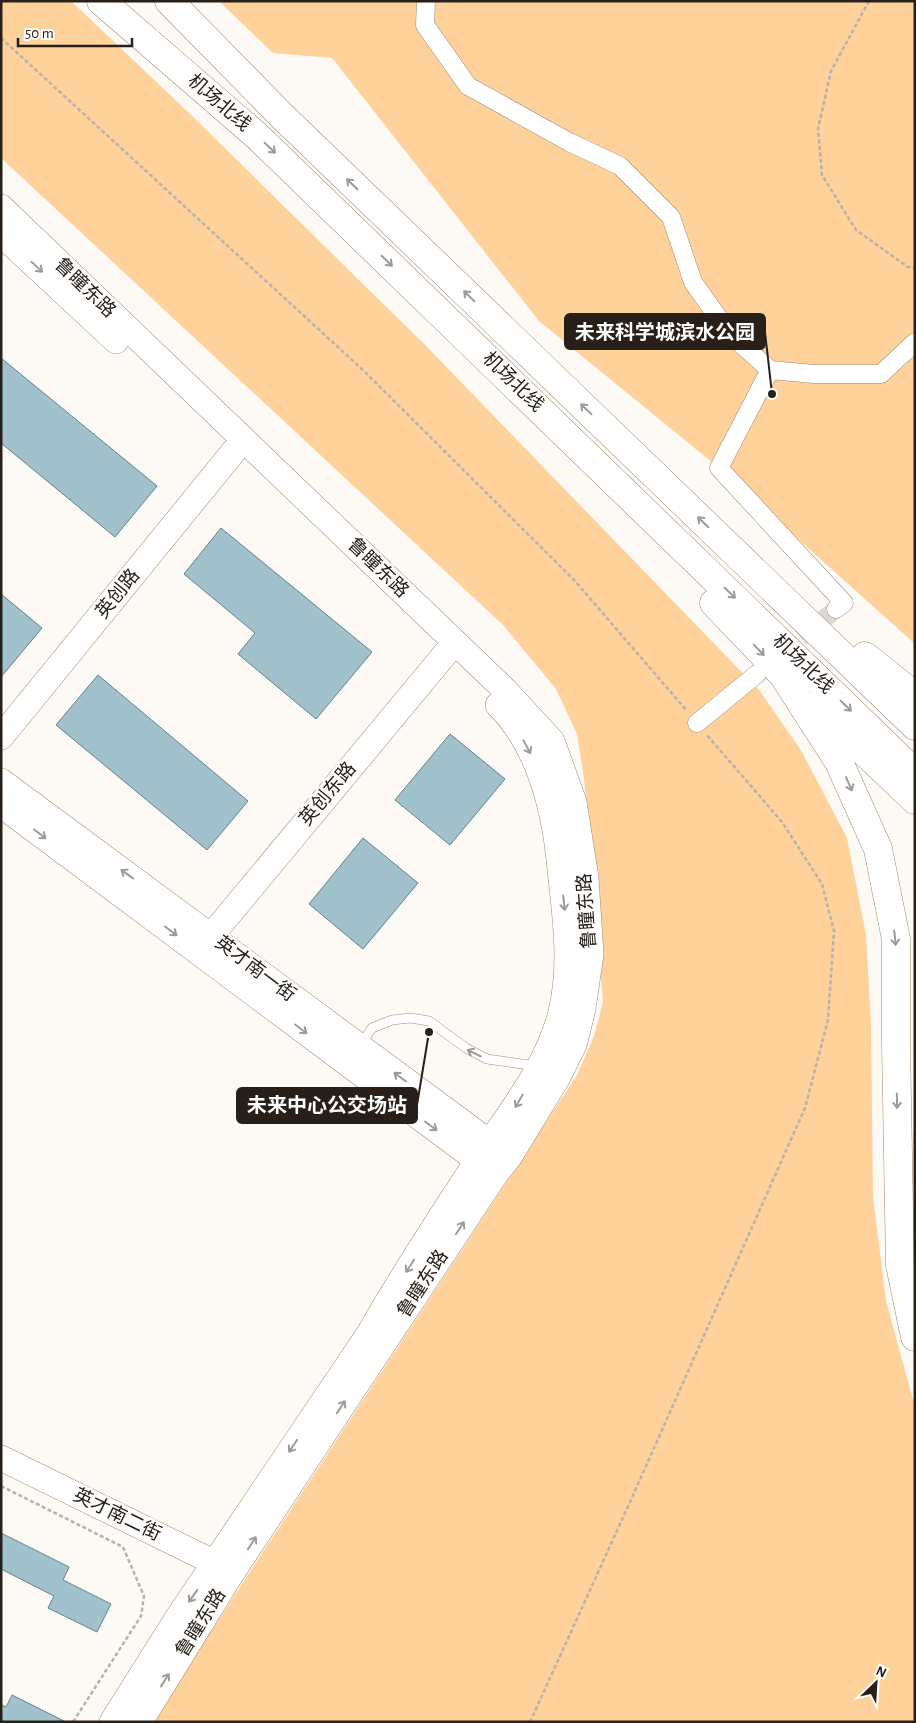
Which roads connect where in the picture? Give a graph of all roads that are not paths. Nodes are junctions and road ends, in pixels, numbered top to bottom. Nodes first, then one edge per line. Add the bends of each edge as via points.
1 (101, 1) edge
2 (169, 1) edge
3 (426, 1) edge
4 (5, 229) edge
5 (915, 342) edge
6 (770, 370) junction
7 (513, 382) junction
8 (234, 452) junction
9 (734, 551) junction
10 (836, 609) dead end
11 (446, 653) junction
12 (770, 674) junction
13 (915, 696) edge
14 (697, 723) dead end
15 (915, 726) edge
16 (1, 737) edge
17 (915, 773) edge
18 (1, 781) edge
19 (915, 800) edge
20 (1, 805) edge
21 (211, 936) junction
22 (359, 1046) junction
23 (539, 1066) junction
24 (493, 1159) junction
25 (915, 1337) edge
26 (1, 1458) edge
27 (222, 1570) junction
28 (112, 1722) edge
29 (140, 1722) edge

1 -> 7 highway, 机场北线 via 257,136
9 -> 2 highway, 机场北线 via 282,116
3 - 6 street via 425,25 468,86 569,142 620,166 671,216 693,282 729,333
4 -> 8 main road, 鲁瞳东路
4 - 24 main road, 鲁瞳东路 via 505,690 552,742 574,802 586,878 591,954 574,1045 558,1077
5 - 6 street via 881,374
6 - 10 street via 719,468 844,603
7 -> 12 highway
7 -> 17 highway, 机场北线
8 - 11 main road, 鲁瞳东路
8 - 16 main road, 英创路
9 - 13 highway
9 - 15 highway, 机场北线
11 - 21 main road, 英创东路
11 -> 23 main road, 鲁瞳东路 via 512,718 544,778 556,834 569,957 557,1027
12 - 14 street
12 - 19 highway
12 -> 25 highway via 839,762 878,849 896,939 900,1265
21 -> 18 main road, 英才南一街
20 -> 24 main road, 英才南一街
21 - 22 main road, 英才南一街
23 -> 22 lane via 487,1058 466,1048 429,1021 410,1018 392,1020 372,1028
24 -> 22 main road, 英才南一街
23 -> 24 main road, 鲁瞳东路 via 513,1112
24 - 27 main road, 鲁瞳东路
26 - 27 main road, 英才南二街
27 -> 28 main road, 鲁瞳东路 via 178,1617
29 -> 27 main road, 鲁瞳东路

